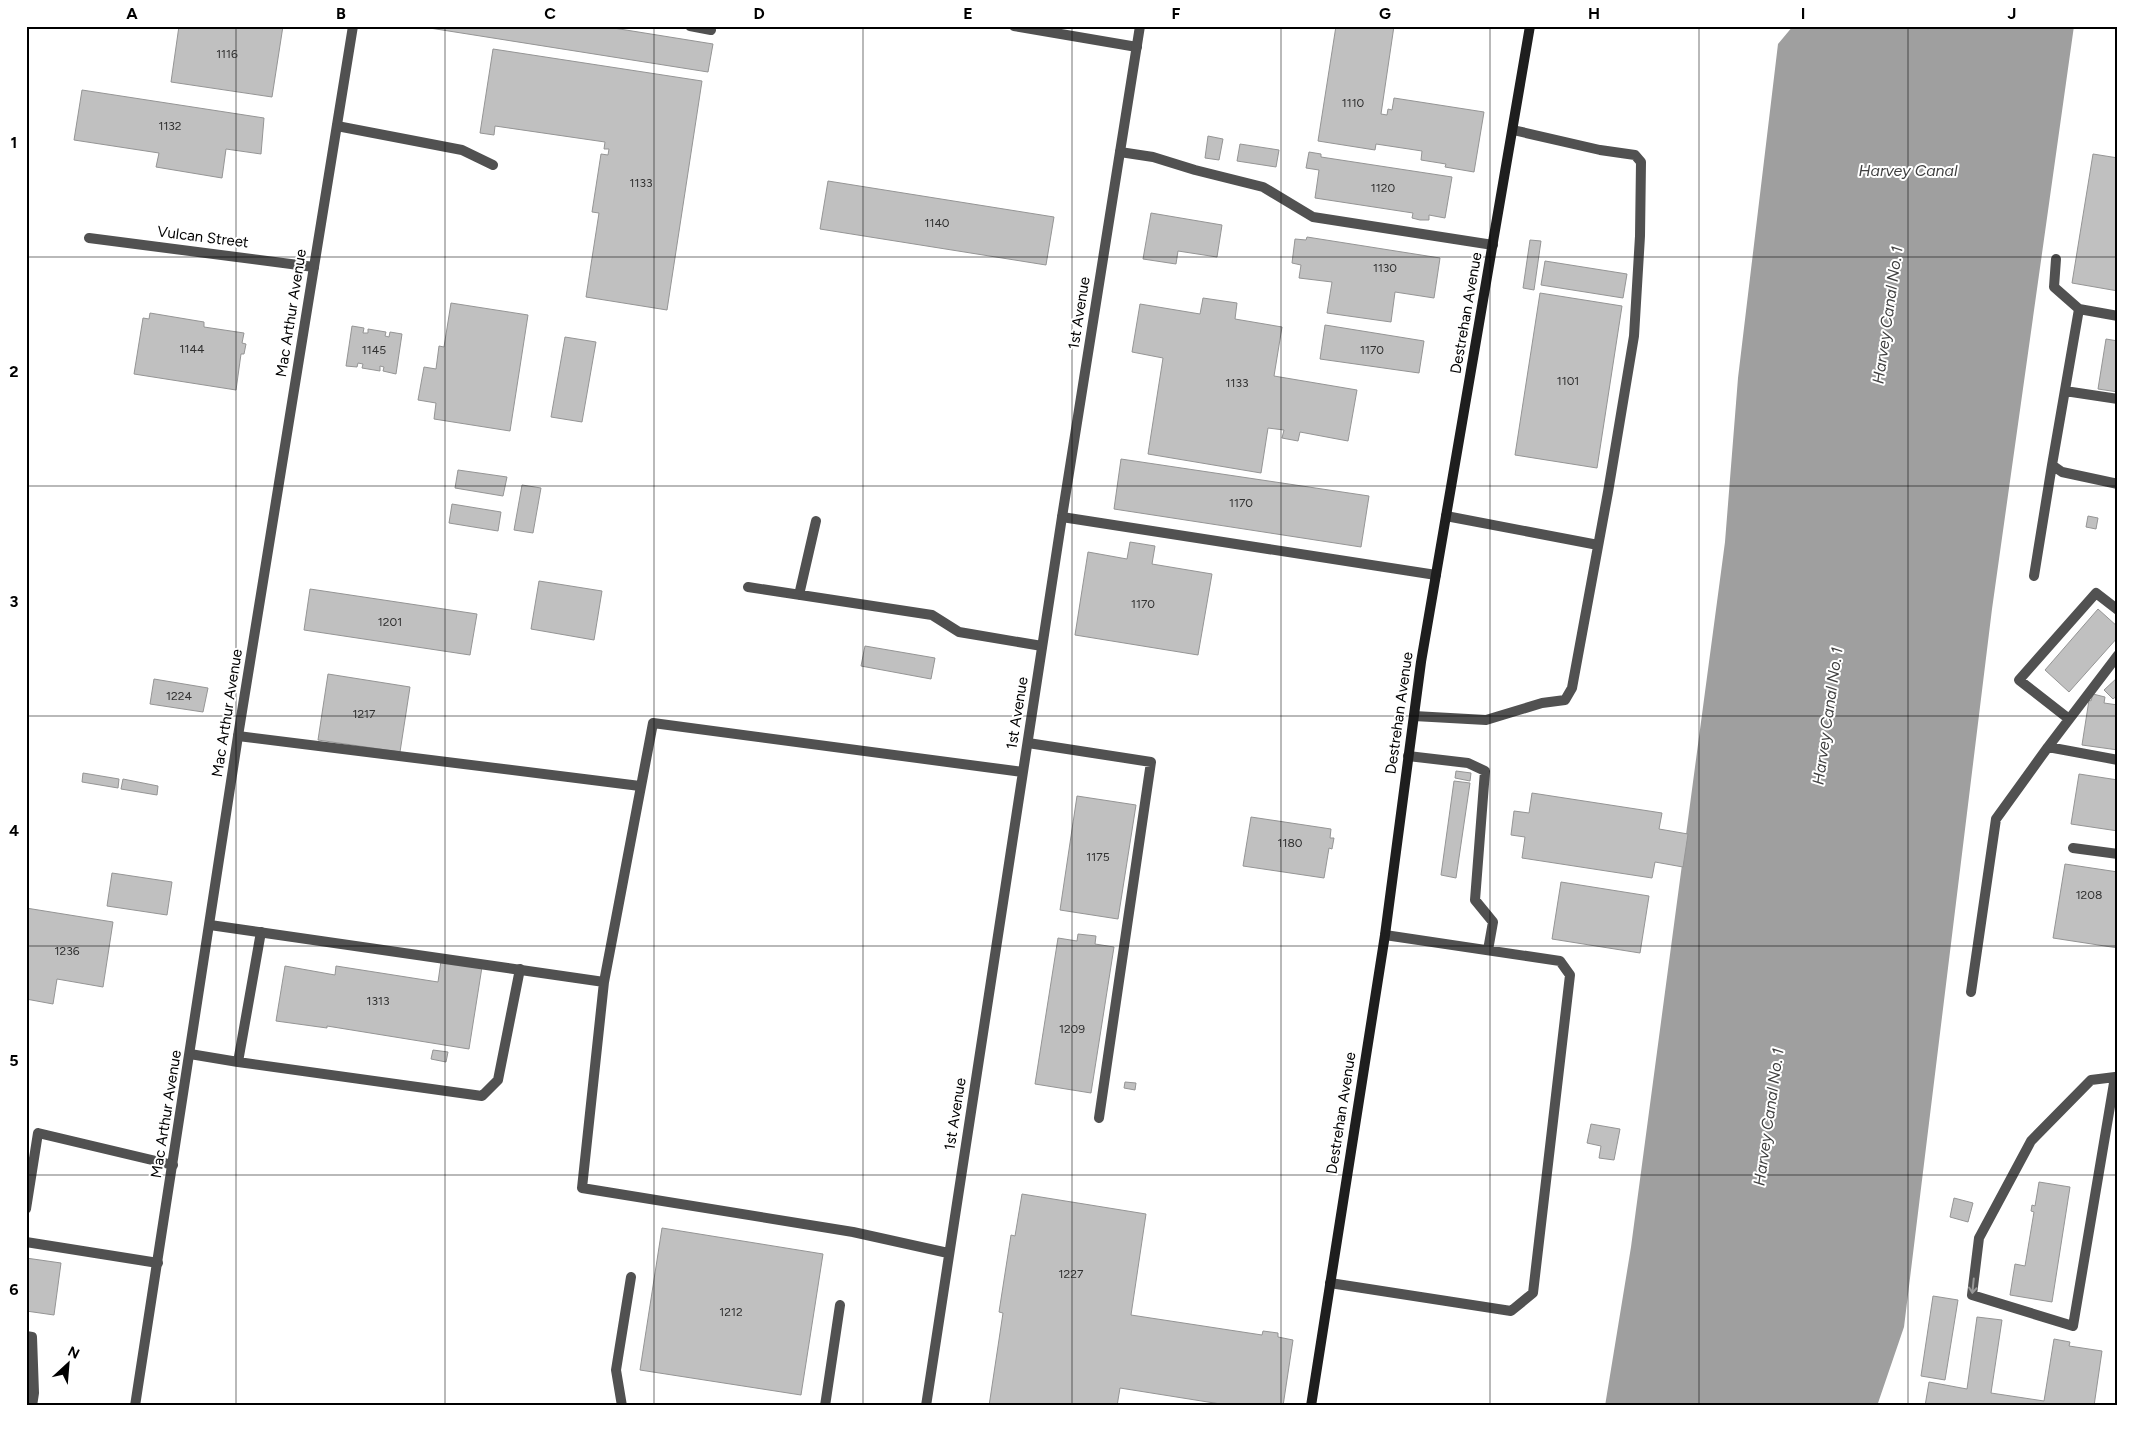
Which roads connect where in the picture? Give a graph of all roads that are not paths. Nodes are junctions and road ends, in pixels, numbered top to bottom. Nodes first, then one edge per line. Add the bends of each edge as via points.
1 (353, 26) edge
2 (690, 26) edge
3 (1014, 26) edge
4 (1140, 26) edge
5 (1530, 26) edge
6 (711, 30) dead end
7 (1137, 47) junction
8 (337, 126) junction
9 (1513, 130) junction
10 (1120, 152) junction
11 (493, 165) dead end
12 (89, 238) dead end
13 (1493, 245) junction
14 (2056, 259) dead end
15 (314, 267) junction
16 (2079, 309) junction
17 (2118, 316) edge
18 (2065, 391) junction
19 (2118, 399) edge
20 (2052, 466) junction
21 (2118, 484) edge
22 (1446, 516) junction
23 (1062, 517) junction
24 (816, 521) dead end
25 (1598, 545) junction
26 (1436, 576) junction
27 (2034, 576) dead end
28 (748, 587) dead end
29 (799, 595) junction
30 (2118, 610) edge
31 (1042, 646) junction
32 (2118, 655) edge
33 (1414, 716) junction
34 (2069, 719) junction
35 (238, 736) junction
36 (1028, 743) junction
37 (2048, 747) junction
38 (1408, 756) junction
39 (2118, 760) edge
40 (1023, 772) junction
41 (640, 786) junction
42 (2073, 848) dead end
43 (2118, 854) edge
44 (210, 925) junction
45 (261, 932) junction
46 (1385, 935) junction
47 (1488, 950) junction
48 (520, 969) junction
49 (604, 982) junction
50 (1971, 992) dead end
51 (190, 1054) junction
52 (238, 1062) junction
53 (2117, 1077) edge
54 (1098, 1118) dead end
55 (173, 1164) junction
56 (26, 1209) edge
57 (26, 1242) edge
58 (948, 1253) junction
59 (158, 1263) junction
60 (631, 1277) dead end
61 (1330, 1283) junction
62 (840, 1305) dead end
63 (26, 1336) edge
64 (32, 1406) edge
65 (135, 1406) edge
66 (622, 1406) edge
67 (825, 1406) edge
68 (926, 1406) edge
69 (1311, 1406) edge

1 - 8 street, Mac Arthur Avenue
2 - 6 street
3 - 7 street
4 - 7 street, 1st Avenue
5 - 9 main road, Destrehan Avenue
7 - 10 street, 1st Avenue
8 - 11 street via 462,150
8 - 15 street, Mac Arthur Avenue
9 - 13 main road, Destrehan Avenue
9 - 25 street via 1635,155 1641,162 1634,336
10 - 13 street via 1153,157 1263,187 1313,217
10 - 23 street, 1st Avenue
12 - 15 street, Vulcan Street
13 - 22 main road, Destrehan Avenue
14 - 16 street via 2054,287
15 - 35 street, Mac Arthur Avenue
16 - 17 street
16 - 18 street
18 - 19 street
18 - 20 street
20 - 21 street via 2062,472
20 - 27 street
22 - 25 street
22 - 26 main road, Destrehan Avenue
23 - 26 street
23 - 31 street, 1st Avenue
24 - 29 street
25 - 33 street via 1572,688 1565,700 1542,703 1486,720
26 - 33 main road, Destrehan Avenue
28 - 29 street
29 - 31 street via 932,615 959,632
30 - 34 street via 2096,593 2019,680
31 - 36 street, 1st Avenue
32 - 34 street
33 - 38 main road, Destrehan Avenue
34 - 37 street
35 - 41 street
35 - 44 street, Mac Arthur Avenue
36 - 40 street, 1st Avenue
36 - 54 street via 1151,762
37 - 39 street
37 - 50 street via 1996,819
38 - 46 main road, Destrehan Avenue
38 - 47 street via 1468,763 1485,771 1475,900 1493,922
40 - 41 street via 653,723
40 - 58 street, 1st Avenue
41 - 49 street
42 - 43 street
44 - 45 street
44 - 51 street, Mac Arthur Avenue
45 - 48 street
45 - 52 street
46 - 47 street
46 - 61 main road, Destrehan Avenue
47 - 61 street via 1560,961 1570,975 1532,1293 1511,1311
48 - 49 street
48 - 52 street via 498,1080 482,1096
49 - 58 street via 582,1188 853,1232
51 - 52 street
51 - 55 street, Mac Arthur Avenue
53 -> 53 street via 2091,1080 2030,1140 1980,1238 1972,1295 2073,1326
55 - 56 street via 38,1133
55 - 59 street, Mac Arthur Avenue
57 - 59 street
58 - 68 street, 1st Avenue
59 - 65 street, Mac Arthur Avenue
60 - 66 street via 616,1370
61 - 69 main road, Destrehan Avenue
62 - 67 street
63 - 64 street via 32,1337

